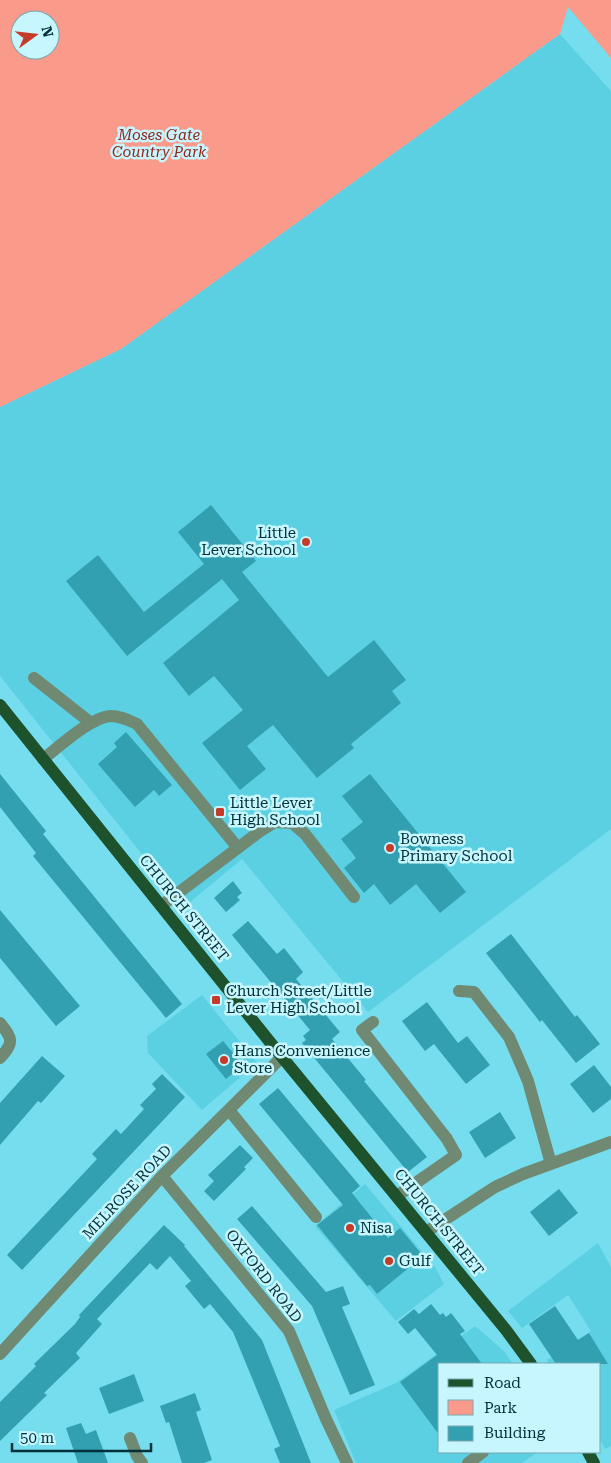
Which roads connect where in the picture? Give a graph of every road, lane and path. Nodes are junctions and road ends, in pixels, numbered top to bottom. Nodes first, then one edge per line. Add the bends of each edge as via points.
1 (34, 678) dead end
2 (0, 705) edge
3 (91, 723) junction
4 (43, 759) junction
5 (238, 848) junction
6 (354, 897) dead end
7 (161, 906) junction
8 (460, 991) dead end
9 (373, 1022) dead end
10 (0, 1023) edge
11 (282, 1056) junction
12 (0, 1058) edge
13 (228, 1110) junction
14 (611, 1142) edge
15 (551, 1164) junction
16 (162, 1176) junction
17 (397, 1196) junction
18 (316, 1218) dead end
19 (426, 1232) junction
20 (0, 1354) edge
21 (530, 1363) edge
22 (130, 1438) dead end
23 (482, 1453) edge
24 (142, 1463) edge
25 (347, 1463) edge
26 (468, 1463) edge

1 - 3 street
2 - 4 main road, CHURCH STREET
3 - 4 street
3 - 5 street via 109,716 124,717 137,724
4 - 7 main road, CHURCH STREET
5 - 6 street via 275,822 292,823 305,834
5 - 7 street
7 - 11 main road, CHURCH STREET
8 - 15 street via 474,992 509,1037 528,1081
9 - 17 street via 362,1030 448,1138 456,1155
10 - 12 street via 9,1034 11,1043
11 - 13 street, MELROSE ROAD
11 - 17 main road, CHURCH STREET
13 - 16 street, MELROSE ROAD
13 - 18 street
14 - 15 street
15 - 19 street via 495,1187
16 - 20 street, MELROSE ROAD
16 - 25 street, OXFORD ROAD via 289,1331
17 - 19 main road, CHURCH STREET
19 - 21 main road, CHURCH STREET
22 - 24 street
23 - 26 street

